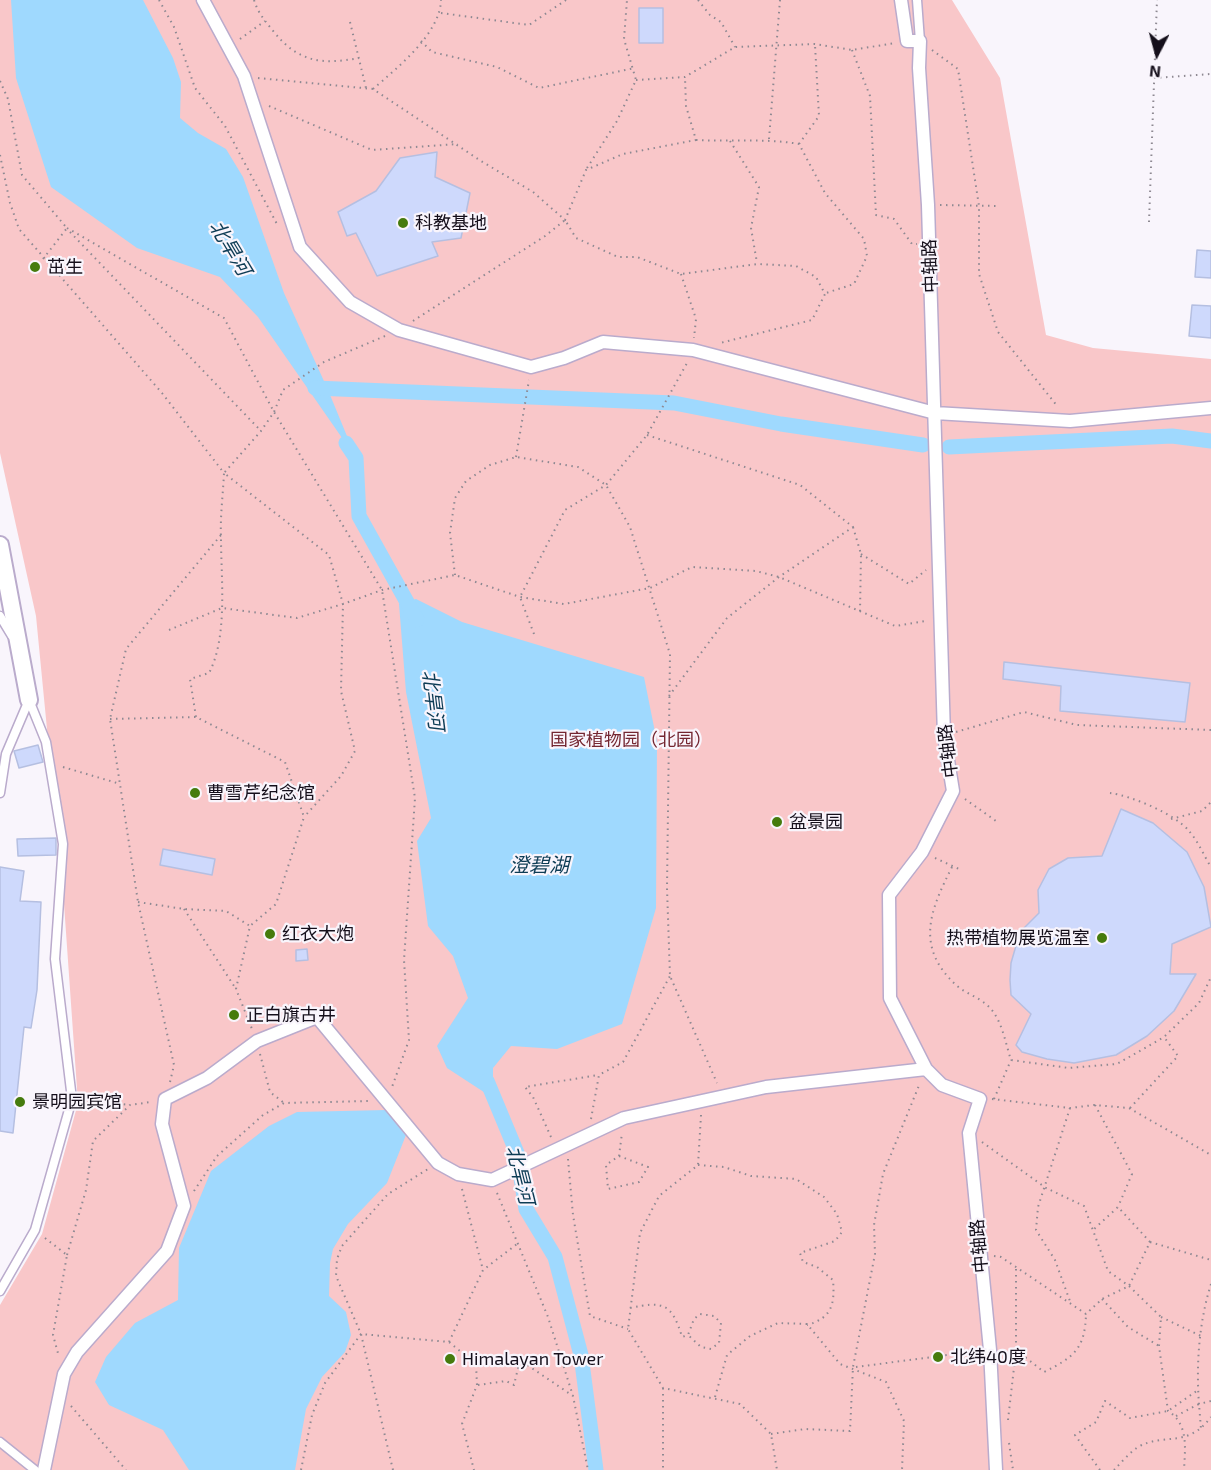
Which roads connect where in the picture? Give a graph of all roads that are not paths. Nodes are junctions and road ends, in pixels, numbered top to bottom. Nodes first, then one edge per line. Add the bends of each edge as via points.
1 (202, 0) edge
2 (901, 0) edge
3 (917, 0) edge
4 (914, 41) junction
5 (1211, 408) edge
6 (935, 413) junction
7 (0, 545) edge
8 (0, 616) edge
9 (17, 645) junction
10 (29, 700) junction
11 (3, 757) edge
12 (0, 793) edge
13 (926, 1069) junction
14 (0, 1291) edge
15 (0, 1442) edge
16 (35, 1470) edge
17 (44, 1470) edge
18 (996, 1470) edge

1 - 6 street via 244,76 300,247 350,302 399,330 531,367 603,342 693,350
2 - 4 street, 中轴路
3 - 4 lane
4 - 6 street, 中轴路 via 928,205
5 - 6 street via 1070,421
6 - 13 street, 中轴路 via 945,735 953,791 922,852 890,895 890,998
7 - 9 street
8 - 9 lane
9 - 10 street
10 - 11 lane
10 - 14 lane via 46,742 63,843 55,959 72,1099 35,1230
11 - 12 lane
13 - 17 street via 766,1086 624,1118 492,1180 458,1174 438,1163 317,1017 257,1041 207,1078 165,1099 162,1124 184,1206 167,1251 77,1352 63,1374
13 - 18 street, 中轴路 via 942,1085 980,1099 969,1133 990,1350
15 - 16 lane

